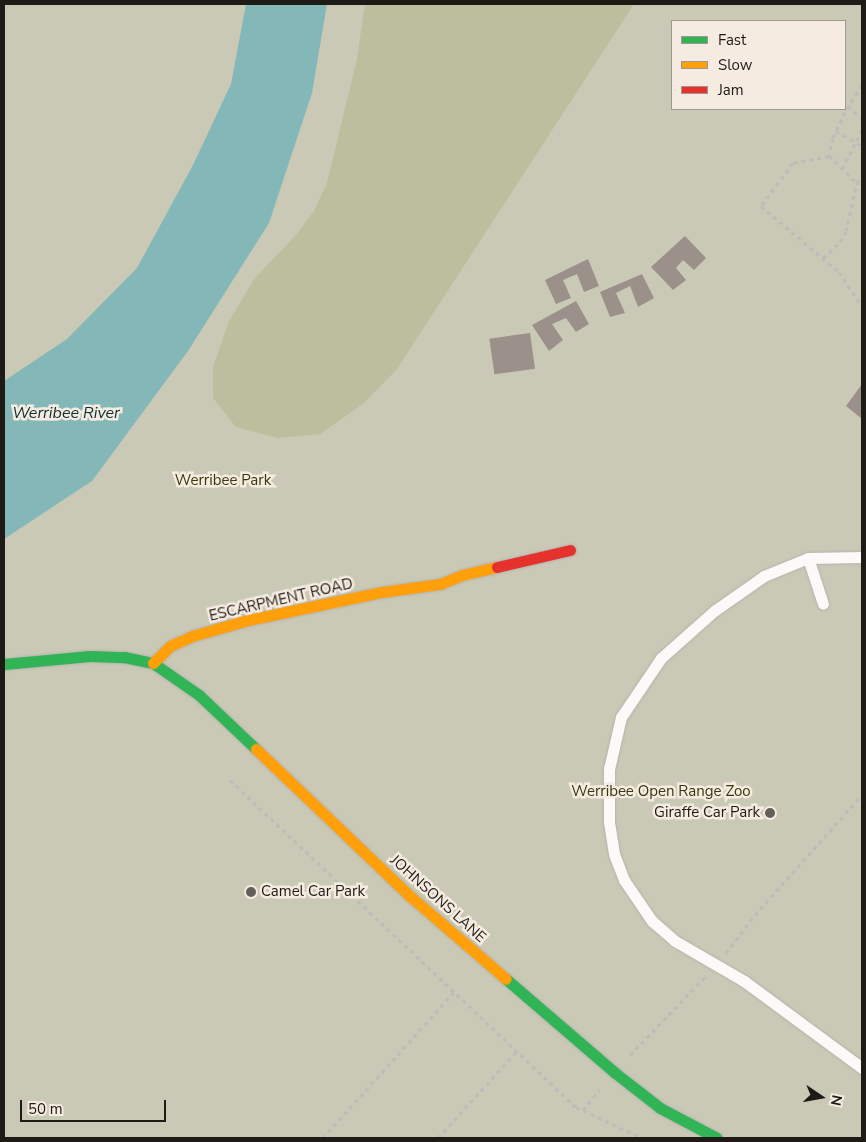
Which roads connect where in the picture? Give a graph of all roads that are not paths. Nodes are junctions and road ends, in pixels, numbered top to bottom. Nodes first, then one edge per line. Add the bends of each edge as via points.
1 (570, 550) dead end
2 (862, 557) edge
3 (808, 558) junction
4 (823, 604) dead end
5 (153, 663) junction
6 (4, 664) edge
7 (862, 1068) edge
8 (717, 1138) edge

1 - 5 street, ESCARPMENT ROAD via 462,575 440,584 382,592 248,620 192,636 170,646
2 - 3 lane
3 - 4 lane
3 - 7 lane via 764,576 714,611 661,658 621,717 609,769 609,822 614,854 624,880 652,921 675,941 744,981
5 - 6 street via 124,657 90,656
5 - 8 street, JOHNSONS LANE via 199,695 412,897 614,1072 660,1108

